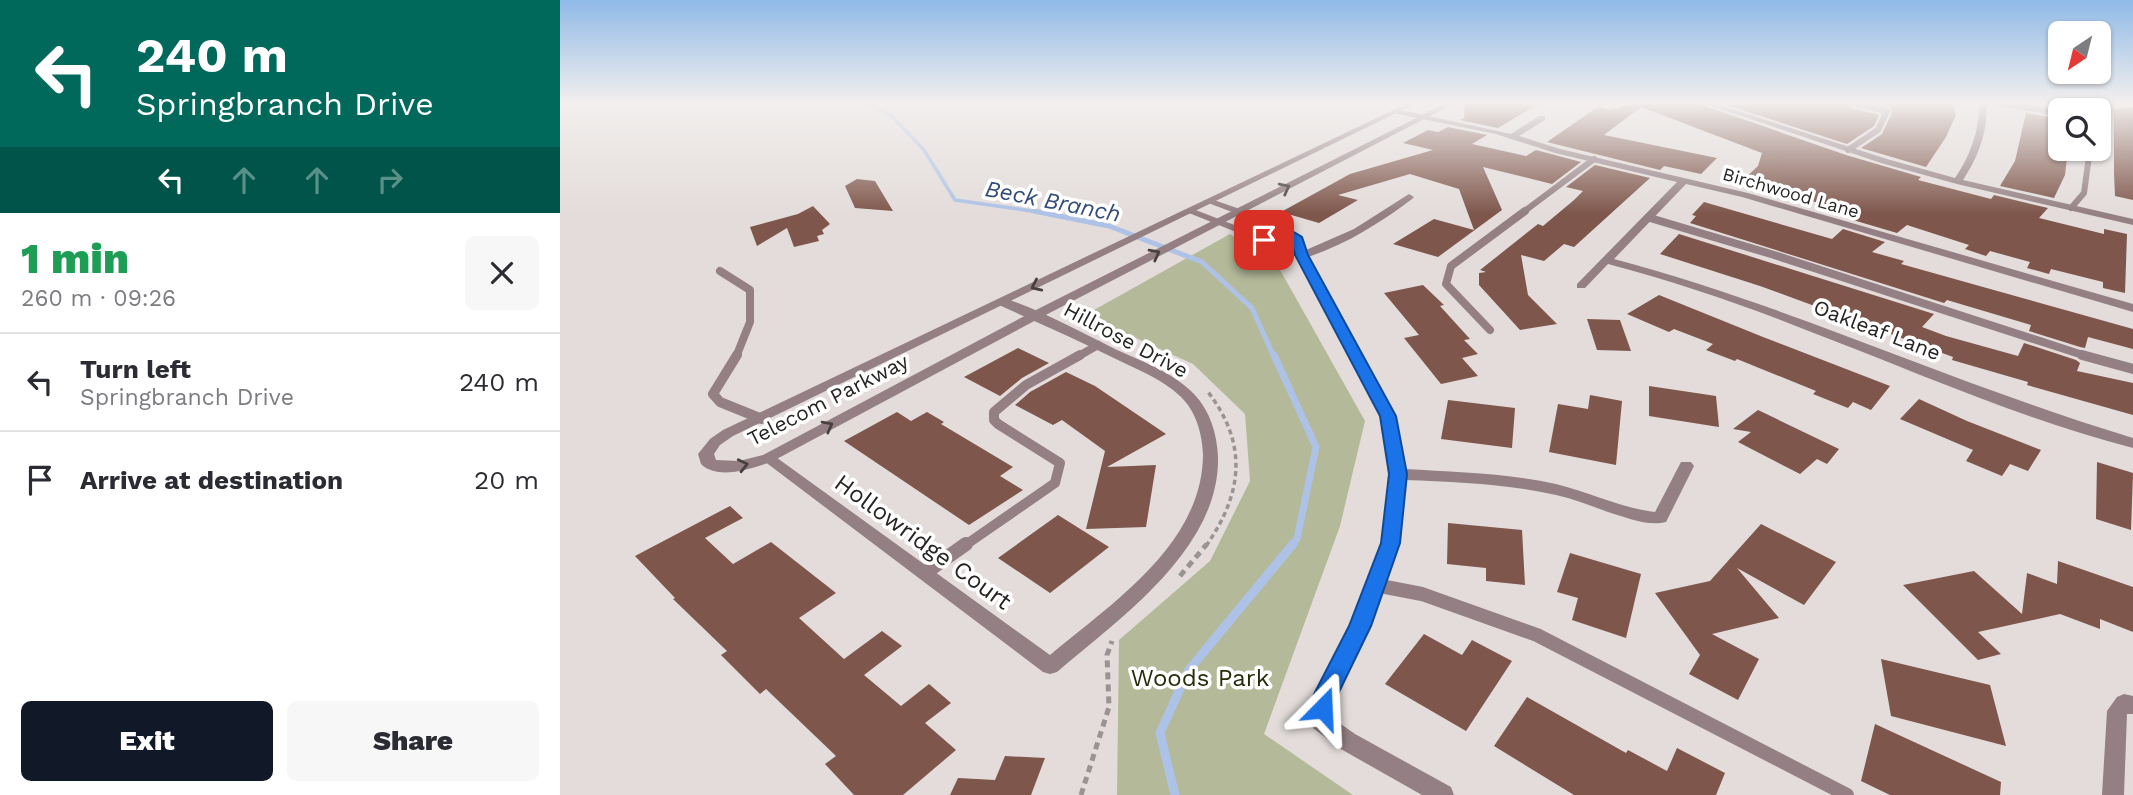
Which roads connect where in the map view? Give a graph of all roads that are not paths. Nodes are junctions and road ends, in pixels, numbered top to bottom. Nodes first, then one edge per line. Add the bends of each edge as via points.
1 (1335, 140) edge
2 (1379, 140) edge
3 (1527, 140) edge
4 (1818, 140) edge
5 (1869, 140) edge
6 (1975, 140) edge
7 (1848, 150) junction
8 (1594, 159) junction
9 (2088, 161) edge
10 (1684, 180) junction
11 (1957, 181) junction
12 (1409, 197) dead end
13 (1208, 201) junction
14 (2071, 208) junction
15 (1189, 211) junction
16 (1239, 212) junction
17 (1650, 218) junction
18 (1220, 221) junction
19 (2133, 222) edge
20 (1287, 232) junction
21 (1264, 240) junction
22 (1302, 255) junction
23 (1605, 260) junction
24 (720, 271) dead end
25 (1581, 286) dead end
26 (1003, 302) junction
27 (2133, 308) edge
28 (1034, 316) junction
29 (1490, 330) dead end
30 (1098, 345) junction
31 (2133, 369) edge
32 (762, 419) junction
33 (2133, 443) edge
34 (768, 457) junction
35 (1686, 466) dead end
36 (1398, 474) junction
37 (925, 573) junction
38 (1375, 585) junction
39 (1050, 666) joint
40 (2133, 705) edge
41 (1443, 795) edge
42 (1847, 795) edge
43 (2113, 795) edge

1 - 13 street, Telecom Parkway
16 -> 2 street, Telecom Parkway
3 - 8 street, Birchwood Lane
4 - 7 street
5 - 7 lane
6 - 11 street via 1972,158
7 - 11 street
8 - 10 street, Birchwood Lane
8 - 29 lane via 1451,267 1446,284
9 - 14 lane via 2084,194
10 - 17 street
10 - 27 street, Birchwood Lane
11 - 14 street
12 - 22 street via 1336,245
13 - 15 street, Telecom Parkway
13 - 16 street
14 - 19 street
15 - 18 street
15 -> 26 street, Telecom Parkway
16 - 18 street, Telecom Parkway
16 - 20 street
17 - 23 street
17 - 31 lane via 1724,237 2011,335
18 - 21 street
28 -> 18 street, Telecom Parkway
20 - 21 street
20 - 22 street via 1296,237
21 - 22 street
22 - 36 street via 1388,416
23 - 25 street
23 - 33 street, Oakleaf Lane via 1725,295 2007,403
24 - 32 lane via 750,290 751,321 713,394 720,402
26 - 28 street, Hillrose Drive
26 - 32 street, Telecom Parkway
28 - 30 street, Hillrose Drive
34 -> 28 street, Telecom Parkway
30 - 37 lane via 1023,388 994,412 998,424 1060,463 1055,483
30 - 39 street, Hillrose Drive via 1166,379 1193,402 1208,432 1210,483 1201,512 1183,542 1156,573
32 -> 34 street, Telecom Parkway via 728,433 706,454 709,464 726,468
34 - 37 street, Hollowridge Court
35 - 36 street via 1660,518 1639,517 1561,490 1508,479
36 - 38 street via 1390,543
37 - 39 street, Hollowridge Court
38 - 41 street via 1326,694 1320,722
38 - 42 lane via 1458,605 1537,635
40 - 43 street via 2124,703 2117,711

